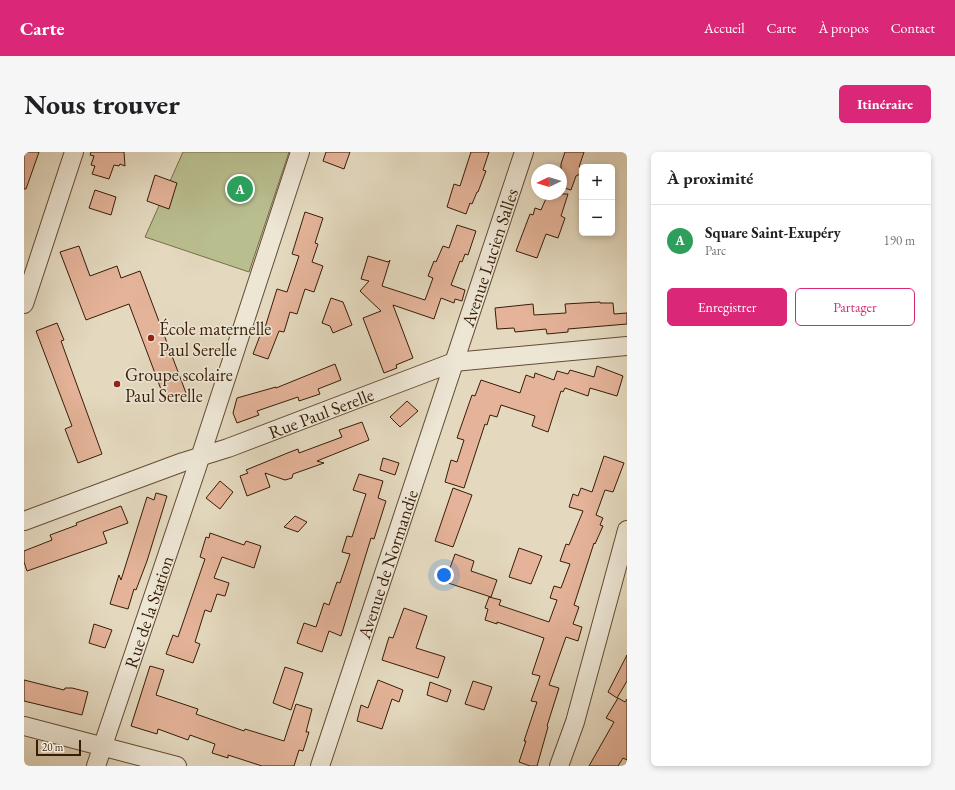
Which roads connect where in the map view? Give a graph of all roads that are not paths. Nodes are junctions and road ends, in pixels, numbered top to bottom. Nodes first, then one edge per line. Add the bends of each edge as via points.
1 (74, 152) edge
2 (300, 152) edge
3 (524, 152) edge
4 (24, 304) edge
5 (627, 346) edge
6 (454, 362) junction
7 (200, 456) junction
8 (24, 521) edge
9 (627, 530) edge
10 (24, 726) edge
11 (103, 746) junction
12 (96, 766) edge
13 (177, 766) edge
14 (320, 766) edge
15 (559, 766) edge

1 - 4 street
2 - 7 street, Rue de la Station
3 - 6 street, Avenue Lucien Salles
5 - 6 street, Rue Paul Serelle
6 - 7 street, Rue Paul Serelle via 228,448
6 - 14 street, Avenue de Normandie
7 - 8 street, Rue Paul Serelle
7 - 11 street, Rue de la Station
9 - 15 street via 575,722
10 - 11 street
11 - 12 street, Rue de la Station
11 - 13 street

